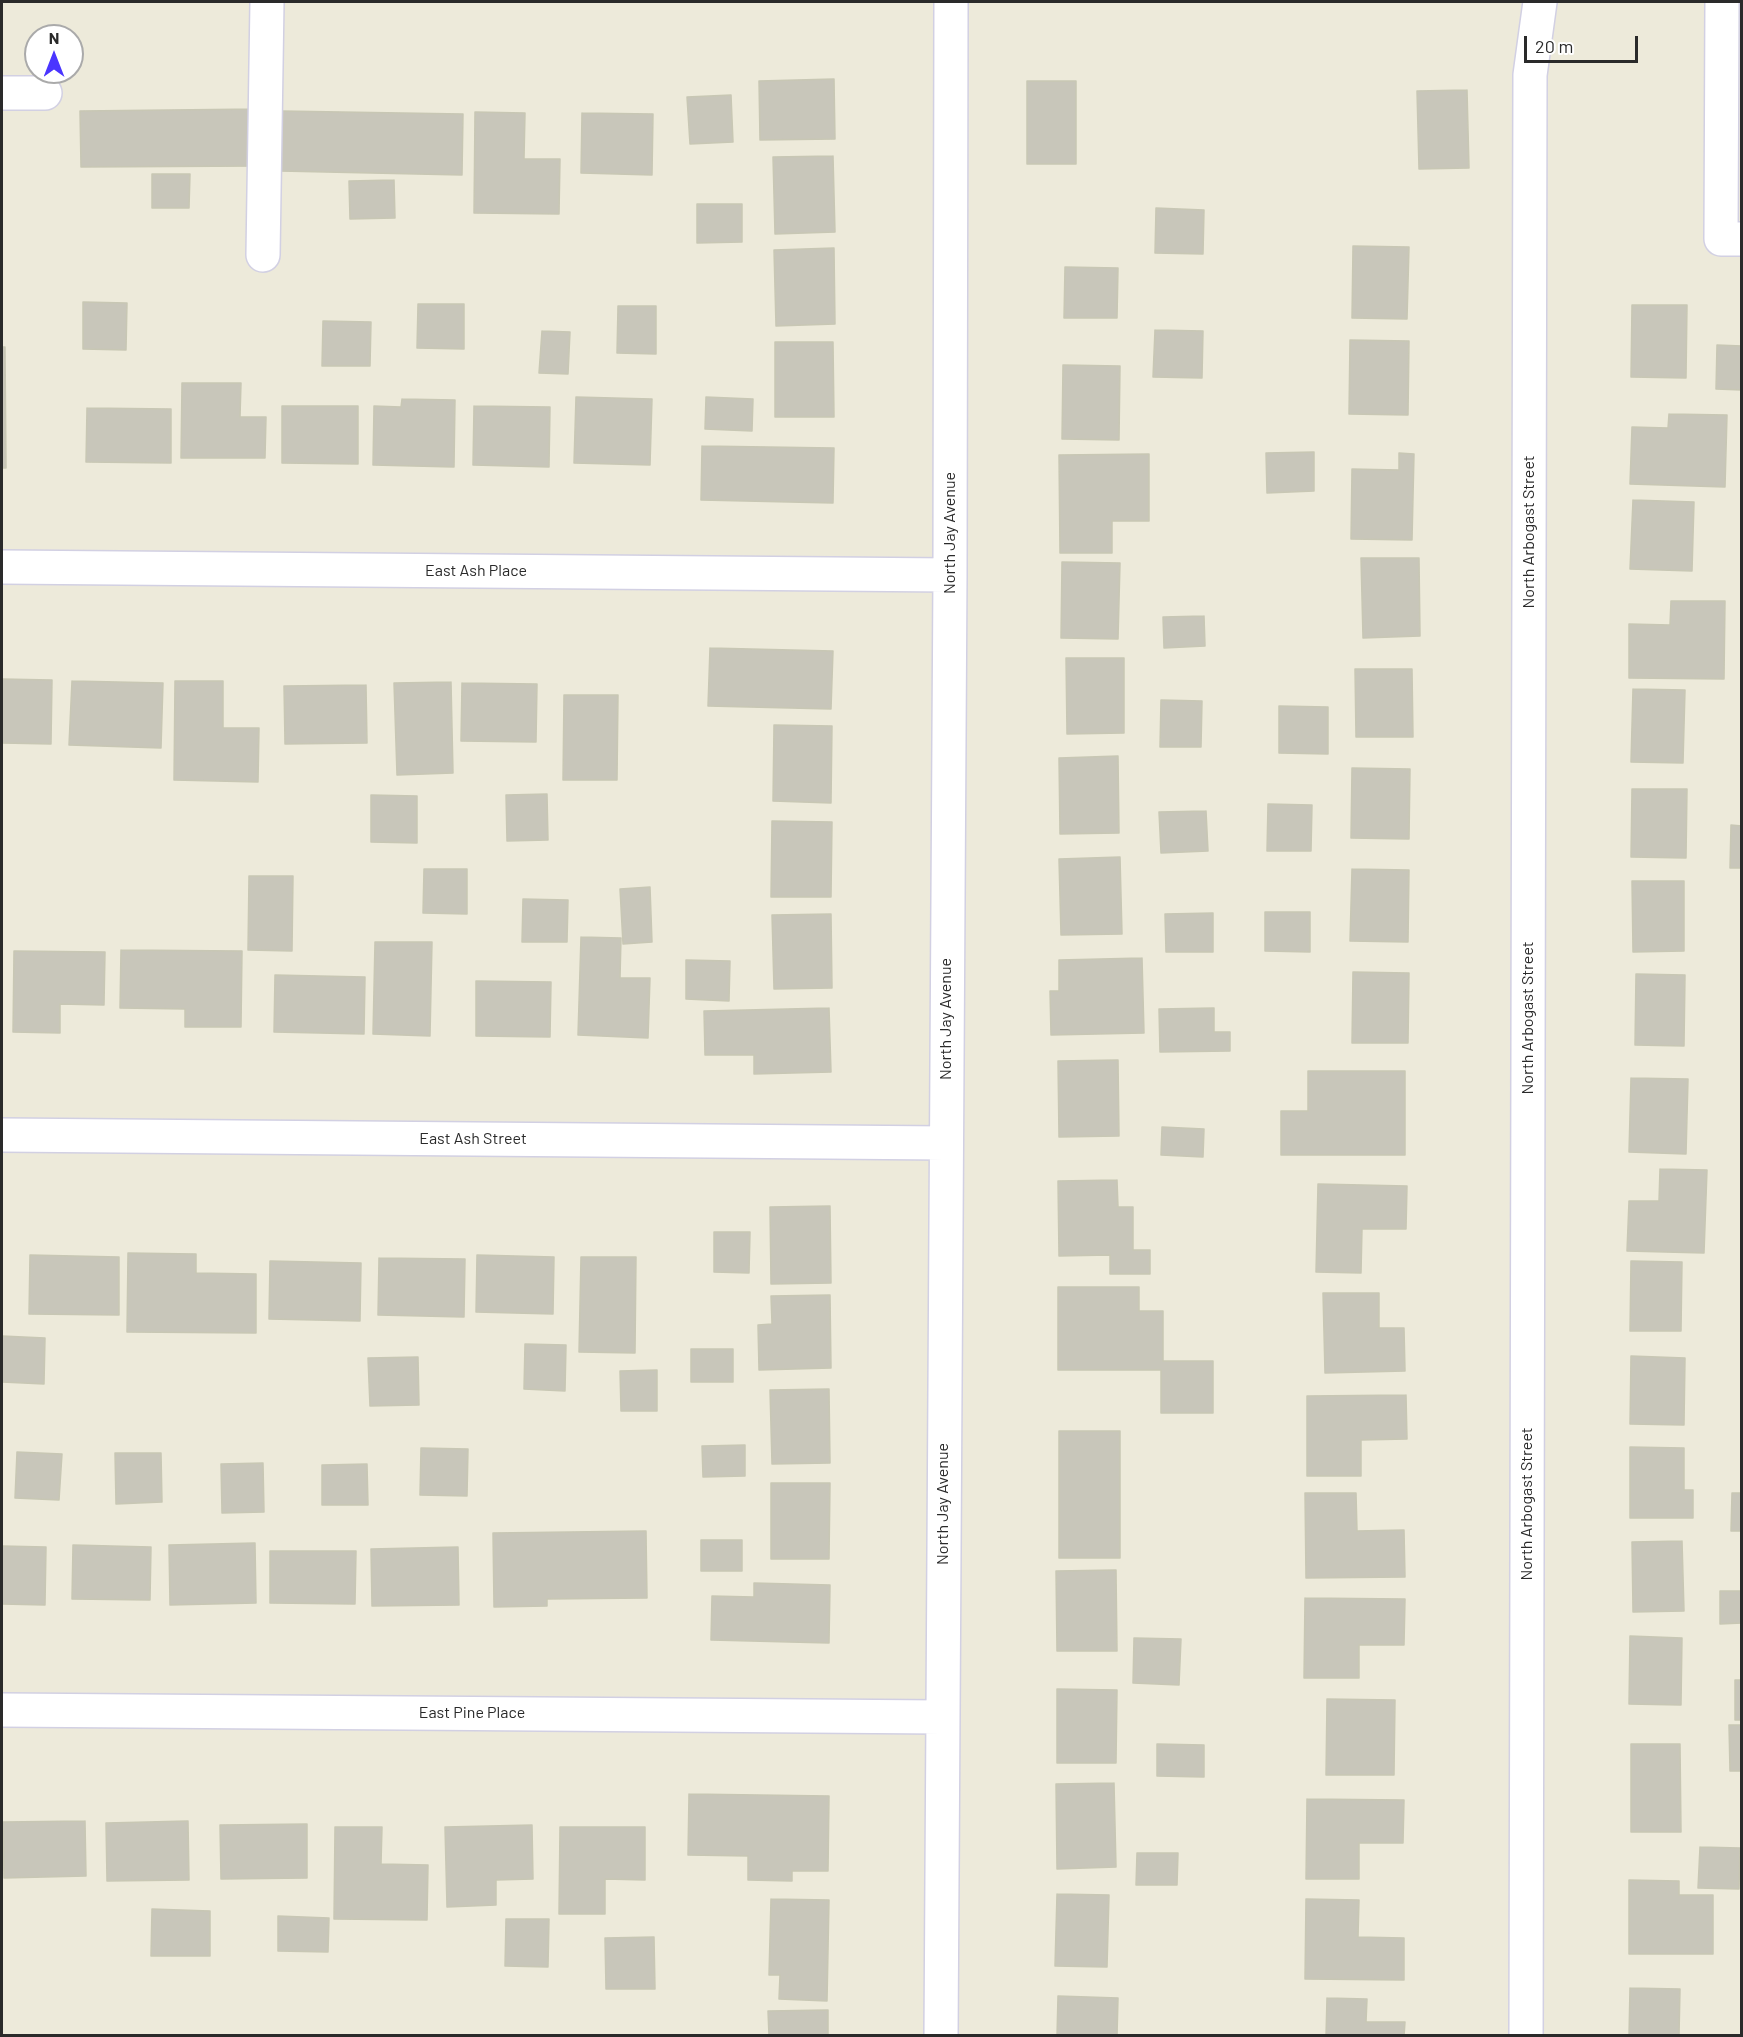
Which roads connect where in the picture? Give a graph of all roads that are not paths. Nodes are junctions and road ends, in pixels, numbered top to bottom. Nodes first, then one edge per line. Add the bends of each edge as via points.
1 (267, 2) edge
2 (951, 2) edge
3 (1540, 2) edge
4 (1722, 2) edge
5 (2, 93) edge
6 (45, 93) dead end
7 (1742, 239) edge
8 (263, 255) dead end
9 (2, 567) edge
10 (950, 575) junction
11 (2, 1136) edge
12 (945, 1143) junction
13 (2, 1710) edge
14 (942, 1717) junction
15 (941, 2036) edge
16 (1526, 2036) edge

1 - 8 street
2 - 10 street, North Jay Avenue
3 - 16 street, North Arbogast Street via 1530,75
4 - 7 street via 1721,239
5 - 6 street
9 - 10 street, East Ash Place
10 - 12 street, North Jay Avenue
11 - 12 street, East Ash Street
12 - 14 street, North Jay Avenue
13 - 14 street, East Pine Place
14 - 15 street, North Jay Avenue

